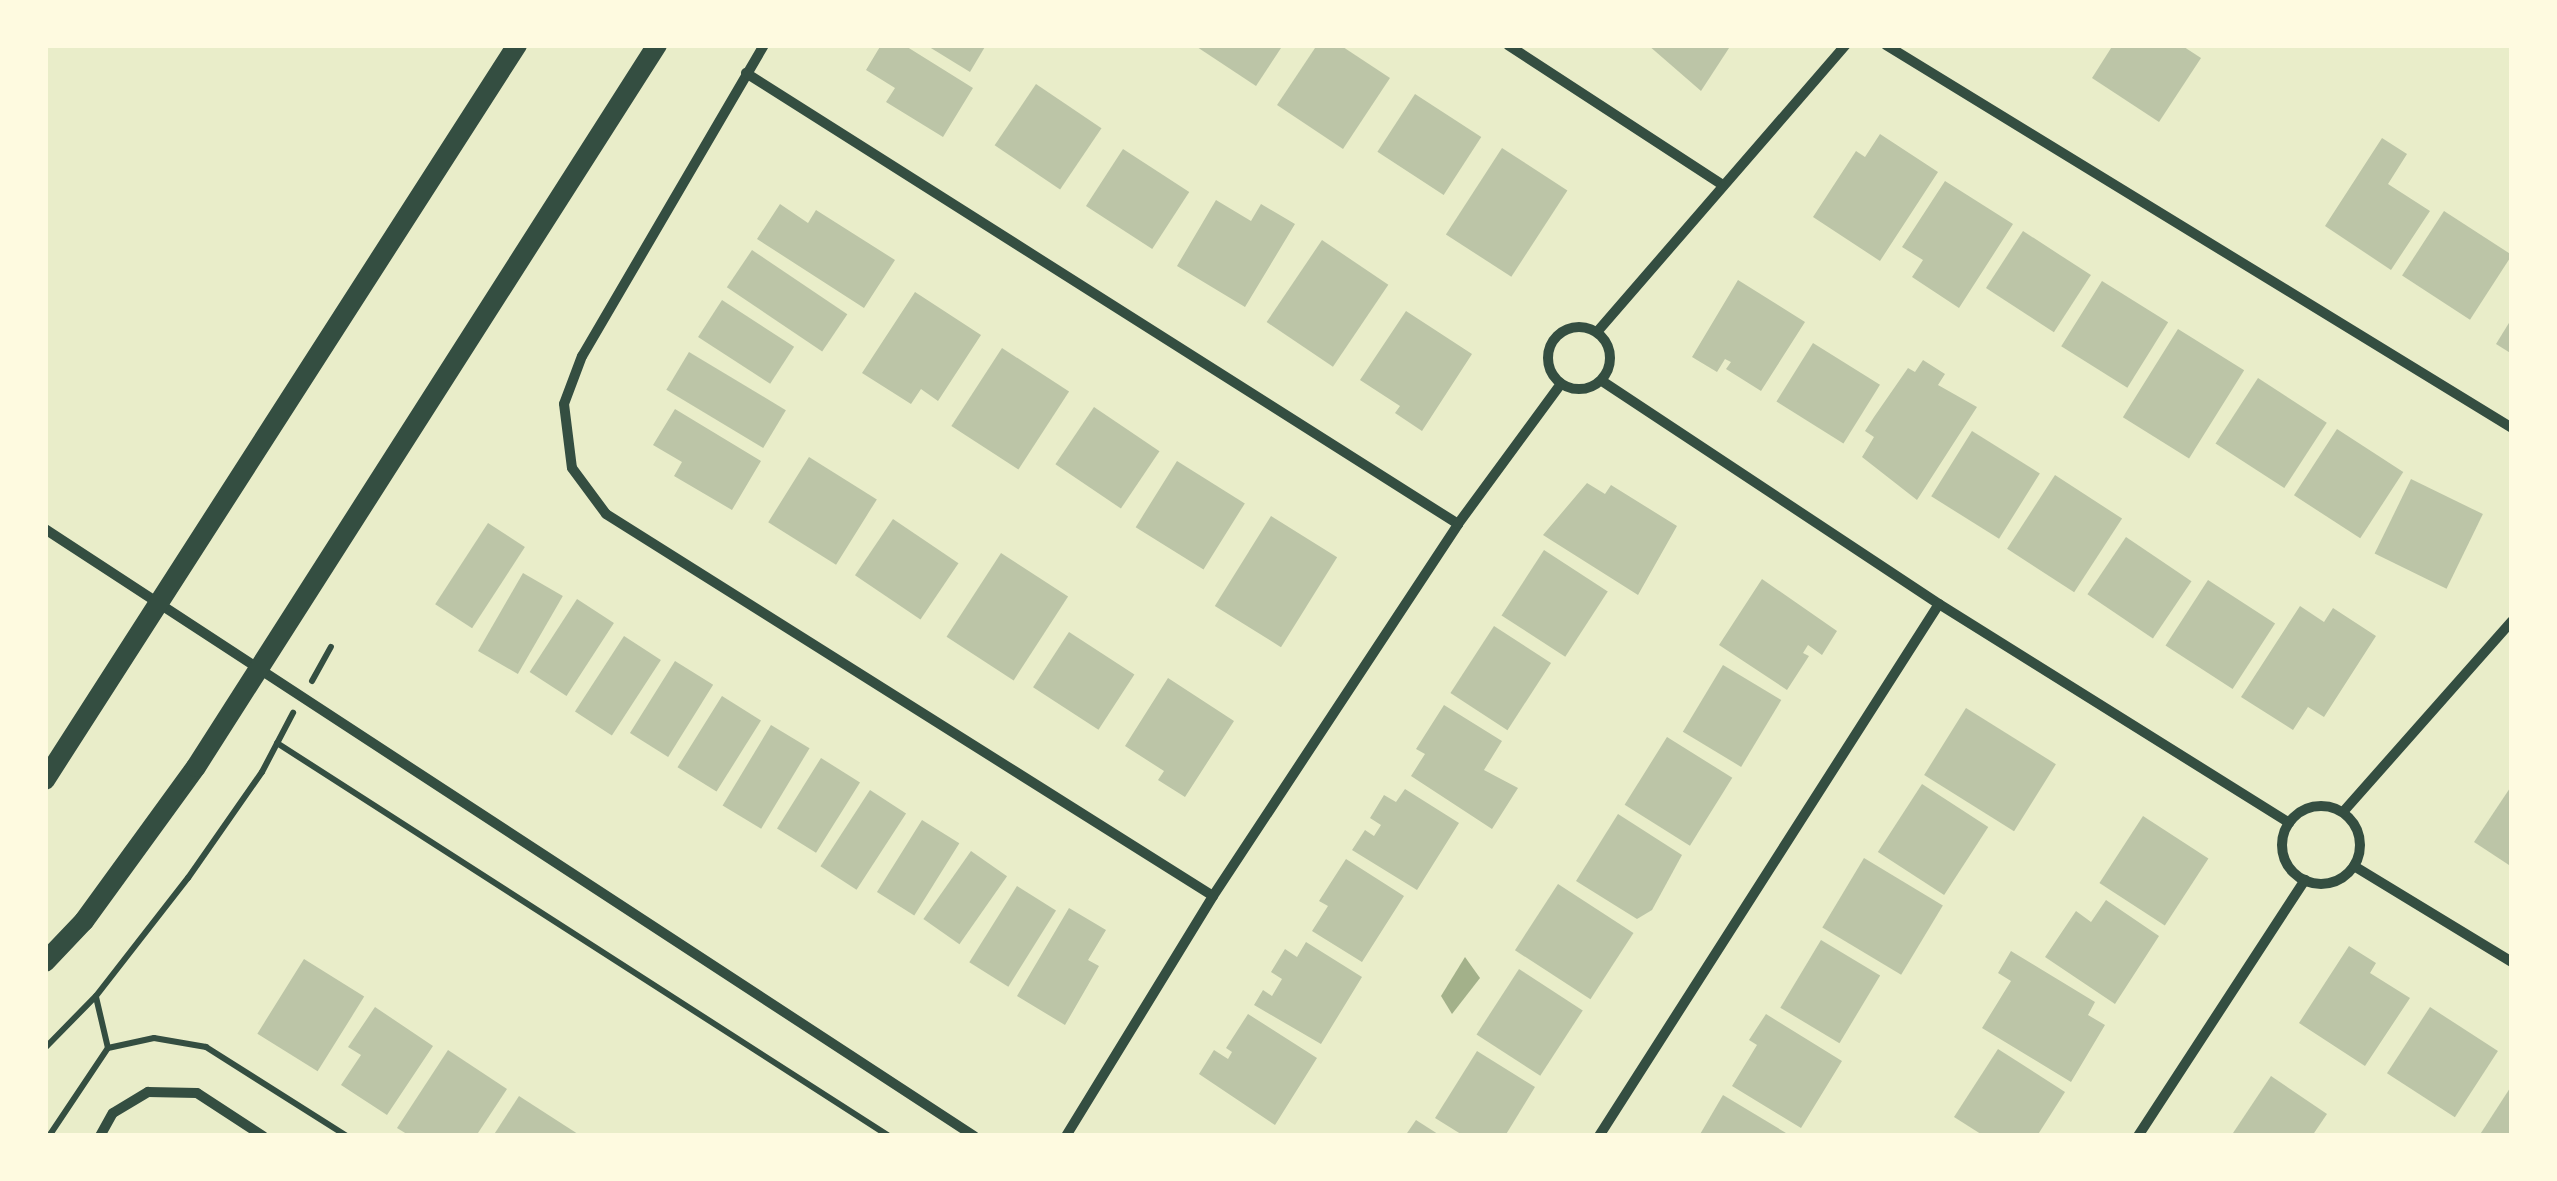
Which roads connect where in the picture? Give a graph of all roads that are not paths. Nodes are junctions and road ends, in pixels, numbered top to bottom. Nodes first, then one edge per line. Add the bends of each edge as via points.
1 (517, 45) edge
2 (657, 45) edge
3 (764, 45) edge
4 (1508, 45) edge
5 (1846, 45) edge
6 (1886, 45) edge
7 (746, 72) junction
8 (1721, 184) junction
9 (1597, 332) junction
10 (1602, 380) junction
11 (1562, 384) junction
12 (2512, 428) edge
13 (1458, 524) junction
14 (45, 528) edge
15 (162, 604) junction
16 (1938, 604) junction
17 (2512, 621) edge
18 (262, 668) junction
19 (45, 780) edge
20 (2343, 812) junction
21 (2289, 823) junction
22 (2354, 866) junction
23 (2305, 880) junction
24 (1214, 896) junction
25 (45, 962) edge
26 (2512, 962) edge
27 (100, 1136) edge
28 (263, 1136) edge
29 (974, 1136) edge
30 (1066, 1136) edge
31 (1599, 1136) edge
32 (2138, 1136) edge

1 - 15 main road
2 - 18 main road
3 - 7 street
4 - 8 street
5 - 8 street
6 - 12 street
7 - 13 street
7 - 24 street via 582,356 564,404 566,445 585,490 606,514
8 - 9 street
9 - 10 street via 1611,360
9 - 11 street via 1573,327 1553,340 1548,366
10 - 11 street via 1580,390
10 - 16 street
11 - 13 street
13 - 24 street
14 - 15 street
15 - 18 street
15 - 19 main road
16 - 21 street
16 - 31 street
17 - 20 street
18 - 25 main road via 149,836
18 - 29 street
20 - 21 street via 2314,806
20 - 22 street via 2359,838
21 - 23 street via 2284,855
22 - 23 street via 2341,880
22 - 26 street
23 - 32 street
24 - 30 street
27 - 28 street via 113,1113 148,1092 197,1093

